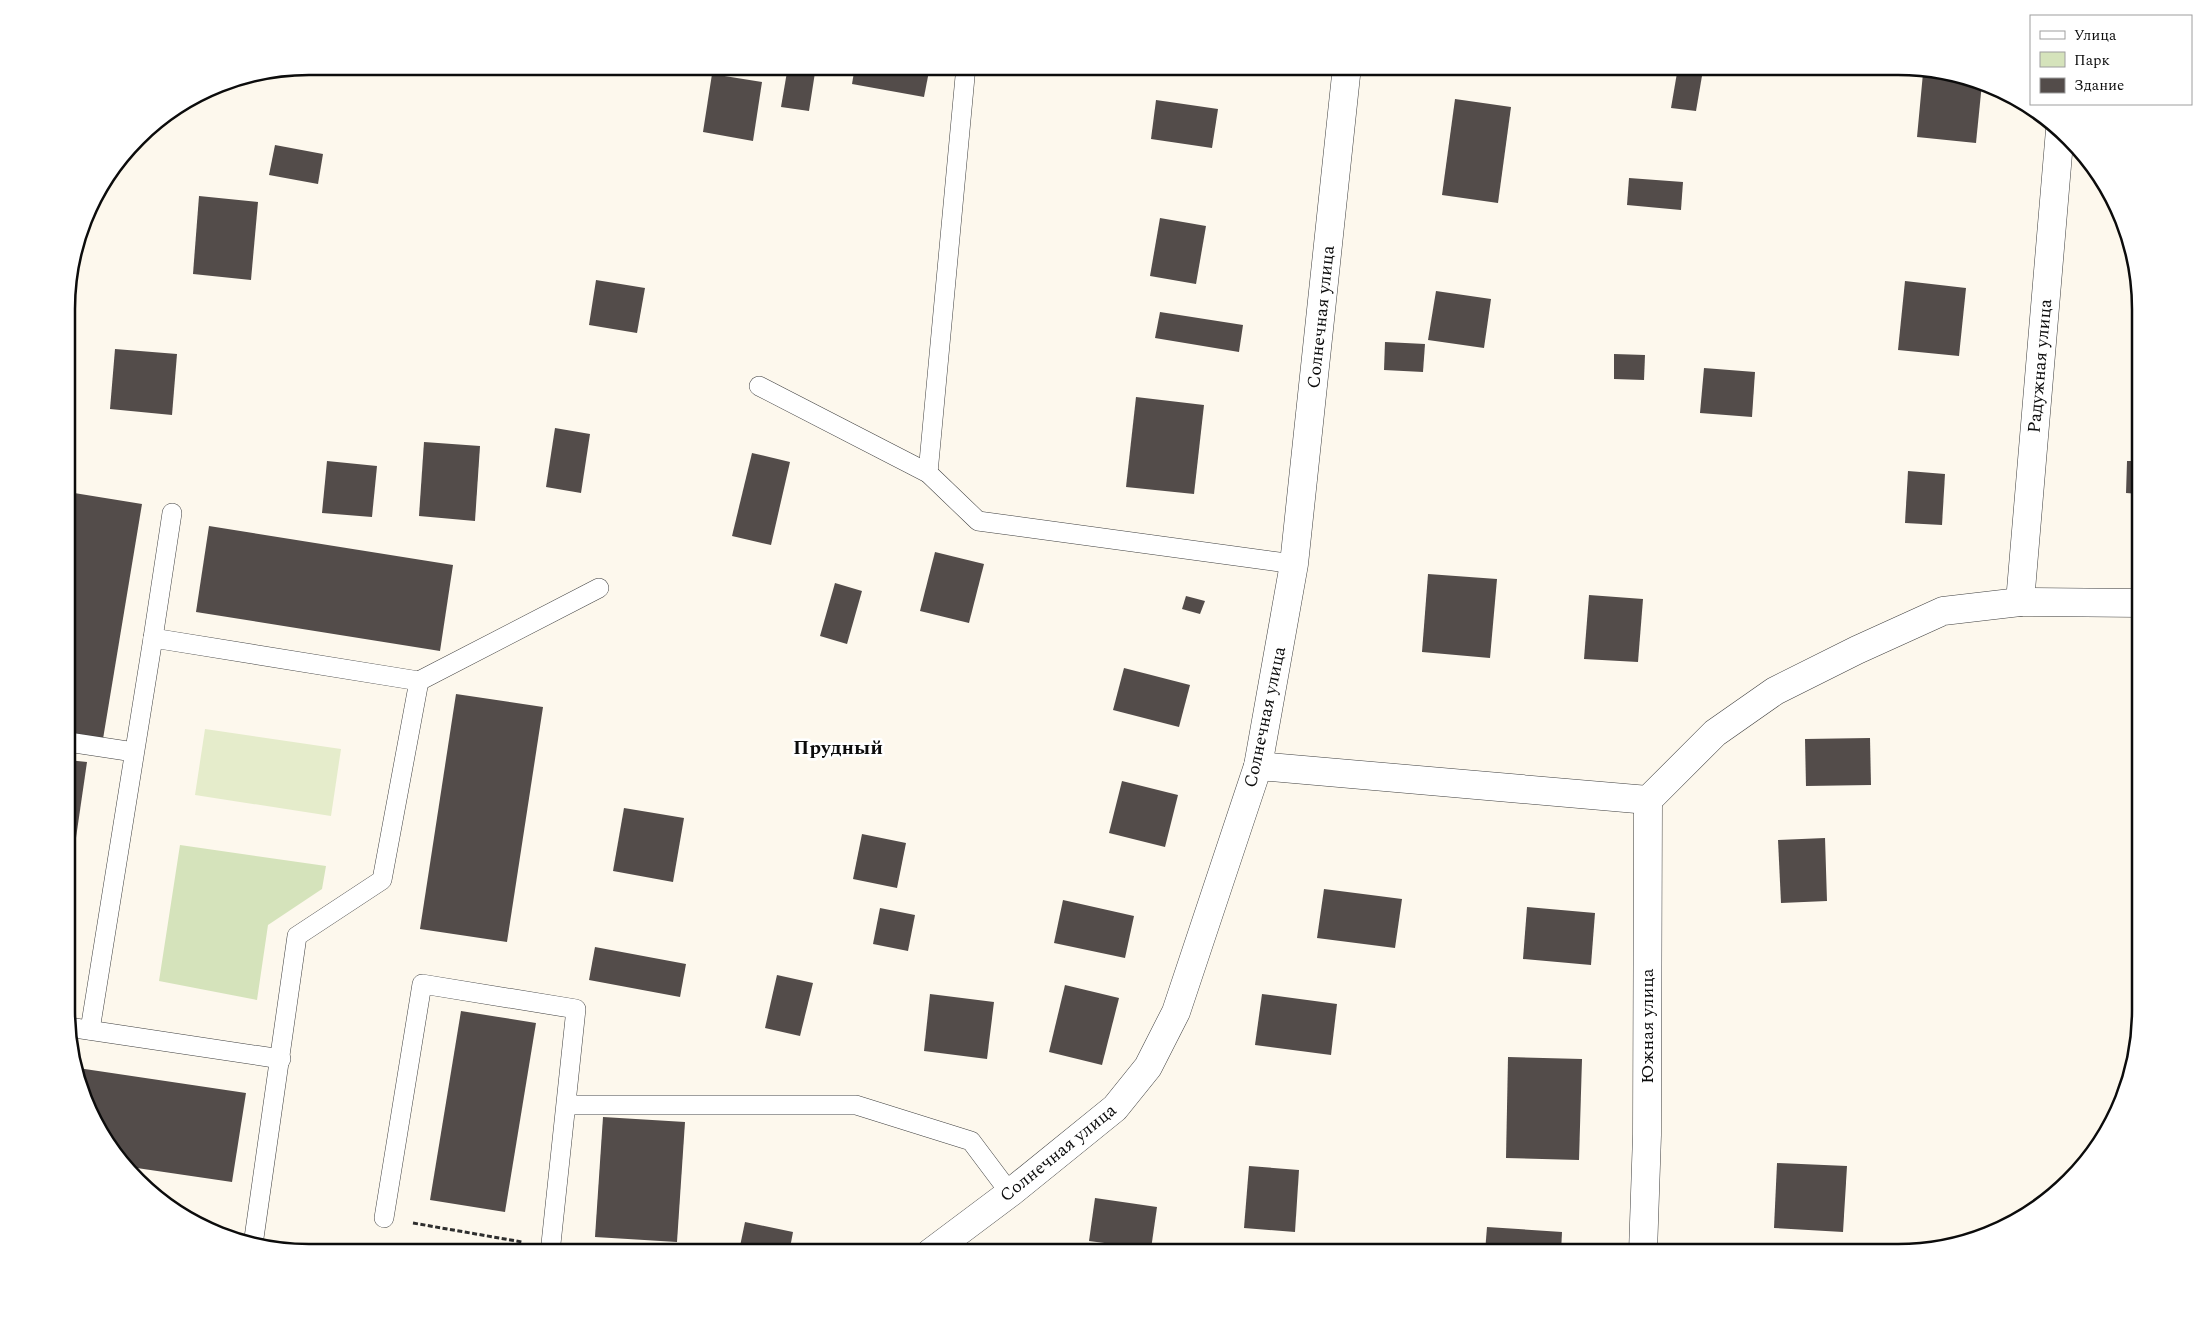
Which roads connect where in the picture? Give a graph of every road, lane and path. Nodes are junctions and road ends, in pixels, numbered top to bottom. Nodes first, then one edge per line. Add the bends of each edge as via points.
1 (965, 75) edge
2 (1346, 75) edge
3 (2059, 139) edge
4 (759, 386) dead end
5 (928, 473) junction
6 (172, 513) dead end
7 (1294, 564) junction
8 (599, 588) dead end
9 (2020, 602) junction
10 (2132, 603) edge
11 (153, 638) junction
12 (419, 681) junction
13 (75, 743) edge
14 (134, 752) junction
15 (1258, 766) junction
16 (1648, 800) junction
17 (76, 1028) edge
18 (90, 1030) junction
19 (281, 1058) junction
20 (566, 1105) junction
21 (1010, 1193) junction
22 (384, 1218) joint
23 (254, 1238) edge
24 (519, 1244) edge
25 (551, 1244) edge
26 (941, 1244) edge
27 (1643, 1244) edge

1 - 5 lane
2 - 7 street, Солнечная улица
3 - 9 street, Радужная улица
4 - 5 lane
5 - 7 lane via 978,521
6 - 11 lane
7 - 15 street, Солнечная улица
8 - 12 lane
9 - 10 street
9 - 16 street via 1943,611 1775,691 1715,733
11 - 12 lane
11 - 14 lane
12 - 19 lane via 382,880 297,936
13 - 14 lane
14 - 18 lane
15 - 16 street
15 - 21 street, Солнечная улица via 1176,1012 1148,1067 1115,1108
16 - 27 street, Южная улица
17 - 18 lane
18 - 19 lane
19 - 23 lane
20 - 21 lane via 856,1105 970,1141
20 - 22 lane via 576,1009 422,984
20 - 25 lane
21 - 26 street, Солнечная улица
22 - 24 path

